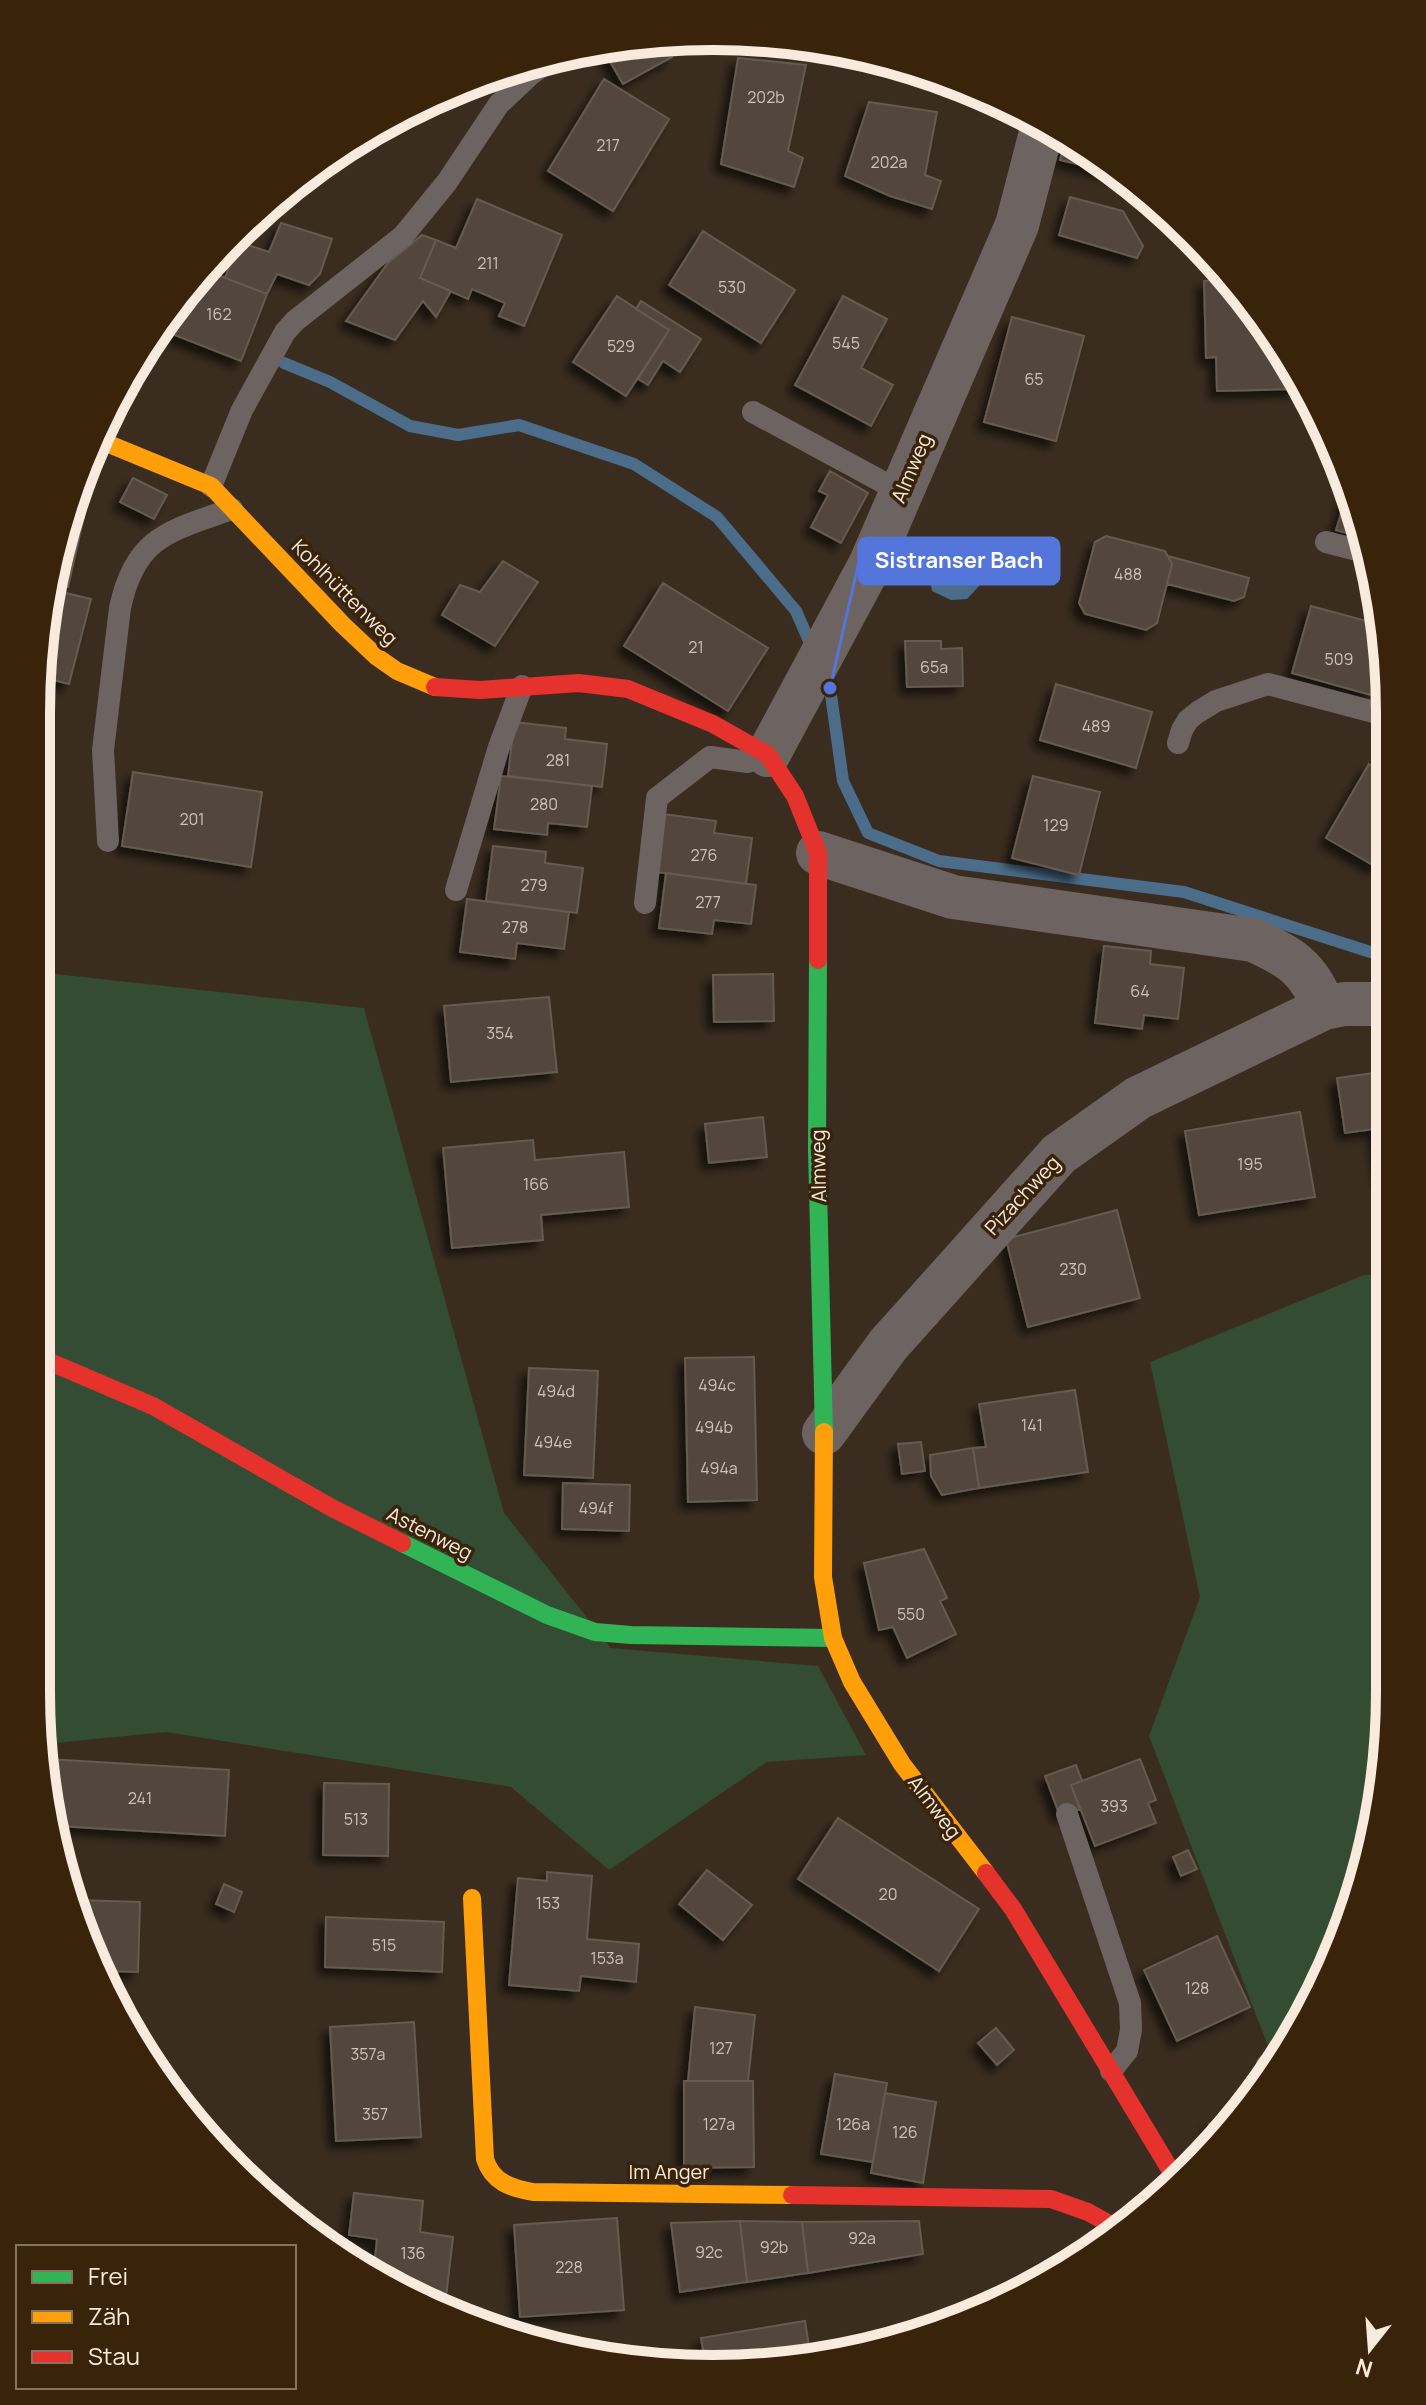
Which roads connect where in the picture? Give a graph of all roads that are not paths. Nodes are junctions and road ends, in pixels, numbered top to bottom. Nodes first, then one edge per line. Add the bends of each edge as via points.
1 (530, 76) edge
2 (1040, 137) edge
3 (753, 412) dead end
4 (107, 443) edge
5 (211, 486) junction
6 (901, 492) junction
7 (232, 509) junction
8 (1326, 542) dead end
9 (1355, 549) edge
10 (522, 686) junction
11 (1376, 713) edge
12 (1178, 743) dead end
13 (768, 755) junction
14 (108, 841) dead end
15 (818, 853) junction
16 (456, 890) dead end
17 (645, 903) dead end
18 (1376, 1004) edge
19 (1324, 1008) junction
20 (50, 1362) edge
21 (824, 1433) junction
22 (833, 1638) junction
23 (1067, 1814) dead end
24 (472, 1898) dead end
25 (1111, 2071) junction
26 (1171, 2171) edge
27 (1109, 2224) edge

1 - 5 lane via 499,104 403,236 285,332 242,410
2 - 6 street, Almweg via 1017,225
3 - 6 lane
4 - 5 street, Kohlhüttenweg
5 - 7 street, Kohlhüttenweg
6 - 13 street, Almweg via 870,565
7 - 10 street, Kohlhüttenweg via 343,625 397,671 435,687
7 - 14 lane via 184,526 144,550 124,587 103,750
8 - 9 lane
10 - 13 street, Kohlhüttenweg via 579,683 628,689 713,724
10 - 16 lane
11 - 12 lane via 1268,684 1198,712 1188,720
13 - 15 street, Almweg via 795,796
13 - 17 lane via 748,762 710,757 657,798
15 - 19 street via 953,897 1253,940 1297,964 1316,986
15 - 21 street, Almweg via 817,1149
18 - 19 street, Pizachweg
19 - 21 street, Pizachweg via 1138,1098 1059,1154 888,1345
20 - 22 street, Astenweg via 153,1406 332,1508 559,1620 595,1632 631,1635
21 - 22 street, Almweg via 823,1577
22 - 25 street, Almweg via 852,1682 902,1764 1013,1909
23 - 25 lane via 1130,2003 1127,2051
24 - 27 street, Im Anger via 485,2159 495,2179 510,2187 533,2192 1051,2199
25 - 26 street, Almweg

